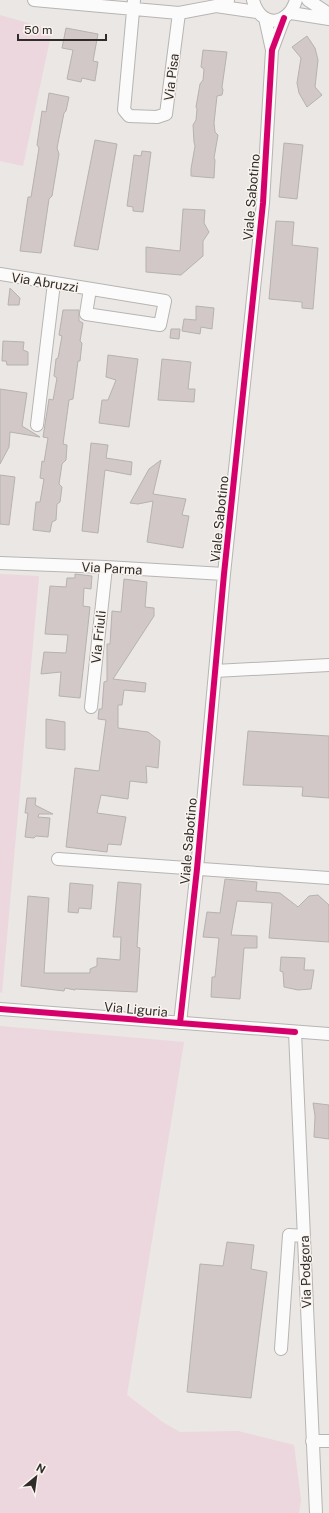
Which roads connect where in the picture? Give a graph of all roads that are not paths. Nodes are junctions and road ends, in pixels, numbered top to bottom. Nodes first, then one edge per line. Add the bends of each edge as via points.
1 (34, 0) edge
2 (228, 0) edge
3 (253, 0) edge
4 (296, 0) edge
5 (308, 0) edge
6 (134, 4) edge
7 (216, 6) junction
8 (179, 13) junction
9 (329, 14) edge
10 (261, 15) junction
11 (287, 16) junction
12 (329, 19) edge
13 (272, 50) junction
14 (0, 274) edge
15 (54, 283) junction
16 (90, 289) junction
17 (37, 425) dead end
18 (0, 563) edge
19 (106, 567) junction
20 (224, 574) junction
21 (329, 665) edge
22 (215, 671) junction
23 (91, 707) dead end
24 (58, 859) dead end
25 (197, 869) junction
26 (329, 878) edge
27 (0, 1009) edge
28 (180, 1023) junction
29 (295, 1032) junction
30 (329, 1034) edge
31 (304, 1236) junction
32 (281, 1349) dead end
33 (312, 1441) junction
34 (329, 1441) edge
35 (314, 1493) junction
36 (310, 1513) edge
37 (316, 1513) edge

1 - 6 street
2 - 7 street
3 - 10 street, Viale Sabotino
4 - 11 street, Viale Sabotino
5 - 9 street
6 - 8 street
6 - 8 street, Via Pisa via 124,110 129,116 157,117 166,114
7 - 8 street
7 - 10 street
10 - 11 street via 277,21
10 - 13 street, Viale Sabotino
11 - 12 street
11 - 13 street, Viale Sabotino
13 - 20 street, Viale Sabotino via 262,210
14 - 15 street, Via Abruzzi
15 - 16 street, Via Abruzzi
15 - 17 street
16 - 16 street, Via Abruzzi via 86,314 160,325 165,301
18 - 19 street, Via Parma
19 - 20 street, Via Parma
19 - 23 street, Via Friuli
20 - 22 street, Viale Sabotino
21 - 22 street
22 - 25 street, Viale Sabotino
24 - 25 street
25 - 26 street
25 - 28 street, Viale Sabotino
27 - 28 street, Via Liguria
28 - 29 street, Via Liguria
29 - 30 street, Via Liguria
29 - 31 street, Via Podgora
31 - 32 street via 289,1235
31 - 33 street, Via Podgora
33 - 34 street
33 - 35 street, Via Podgora
35 - 36 street
35 - 37 street, Via Podgora

